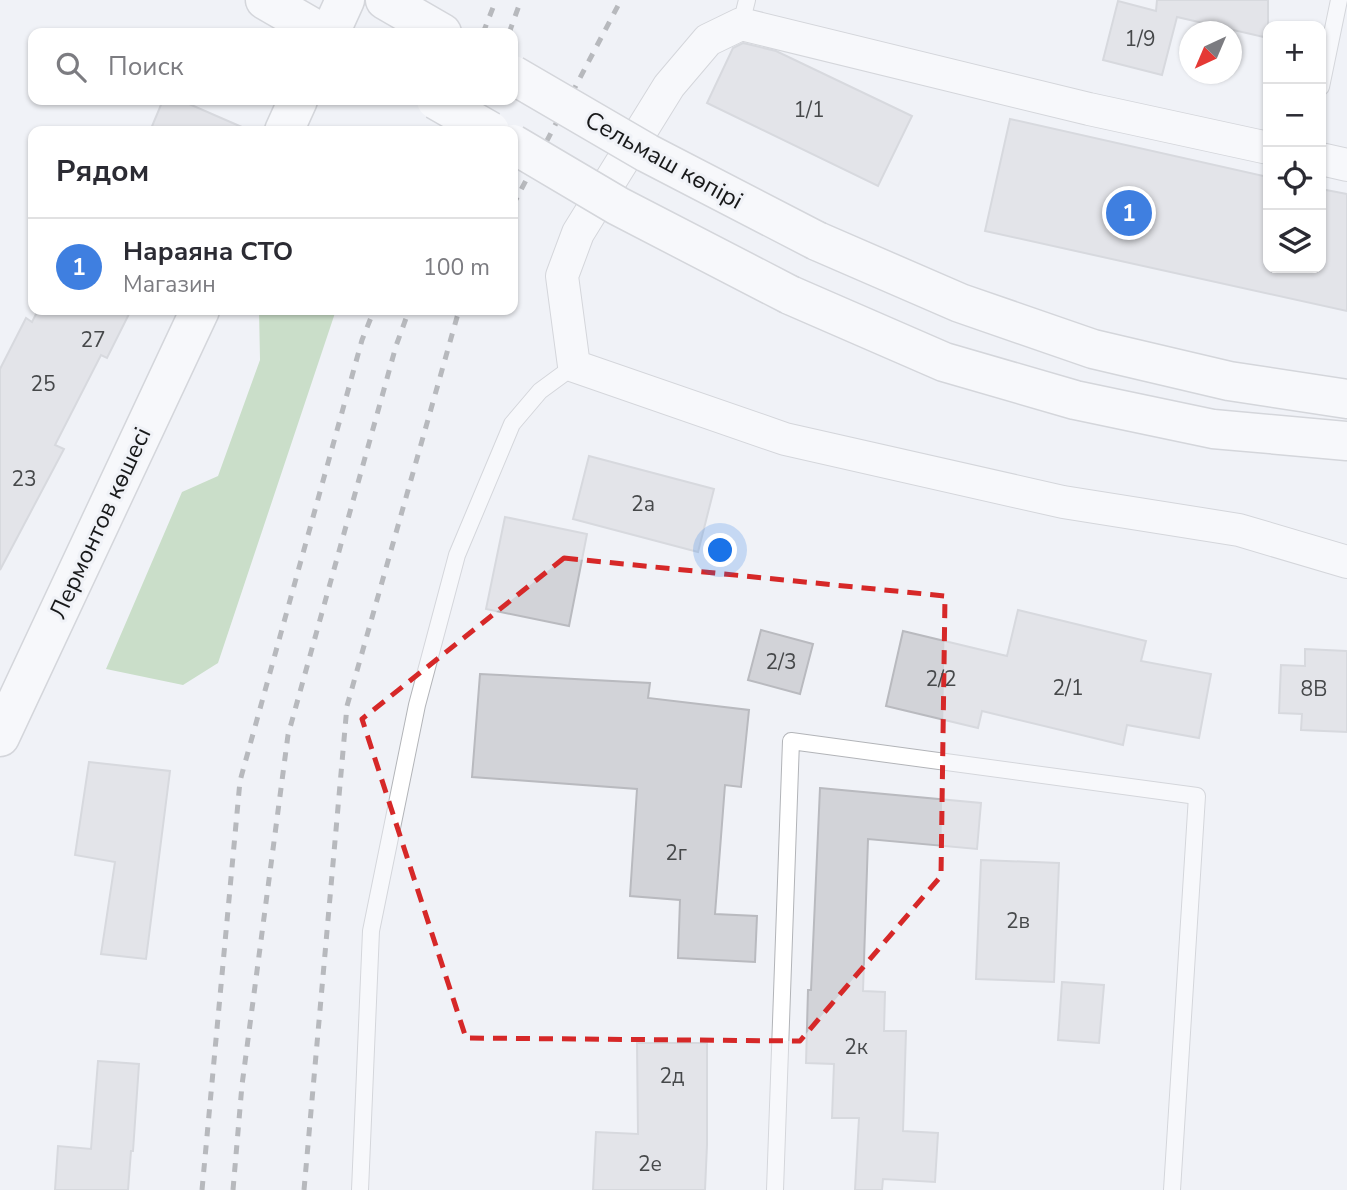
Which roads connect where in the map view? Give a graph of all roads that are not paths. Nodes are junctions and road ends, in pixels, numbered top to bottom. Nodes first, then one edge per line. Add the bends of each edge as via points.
1 (265, 0) edge
2 (385, 0) edge
3 (1339, 0) edge
4 (744, 12) edge
5 (334, 21) edge
6 (433, 28) edge
7 (518, 78) edge
8 (1322, 84) edge
9 (296, 105) edge
10 (445, 105) edge
11 (286, 126) edge
12 (481, 126) edge
13 (518, 147) edge
14 (1263, 147) edge
15 (1326, 160) edge
16 (1347, 165) edge
17 (198, 315) edge
18 (574, 366) junction
19 (1347, 399) edge
20 (1347, 441) edge
21 (1347, 562) edge
22 (0, 737) edge
23 (360, 1190) edge
24 (775, 1190) edge
25 (1172, 1190) edge

1 - 5 main road
2 - 6 main road
3 - 8 lane
4 - 14 street via 1089,109
4 - 18 street via 708,40 669,86 578,233 562,276
7 - 19 main road, Сельмаш көпірі, bridge via 647,153 817,242 960,303 1093,349 1229,381
9 - 11 main road
10 - 12 main road, bridge
13 - 20 main road, bridge via 618,206 790,295 944,362 1075,400 1213,429
15 - 16 street
17 - 22 main road, Лермонтов көшесі
18 - 21 street via 785,439 1063,502 1239,530
18 - 23 lane via 541,391 512,424 457,555 417,705 371,931
24 - 25 lane via 791,741 1197,796

